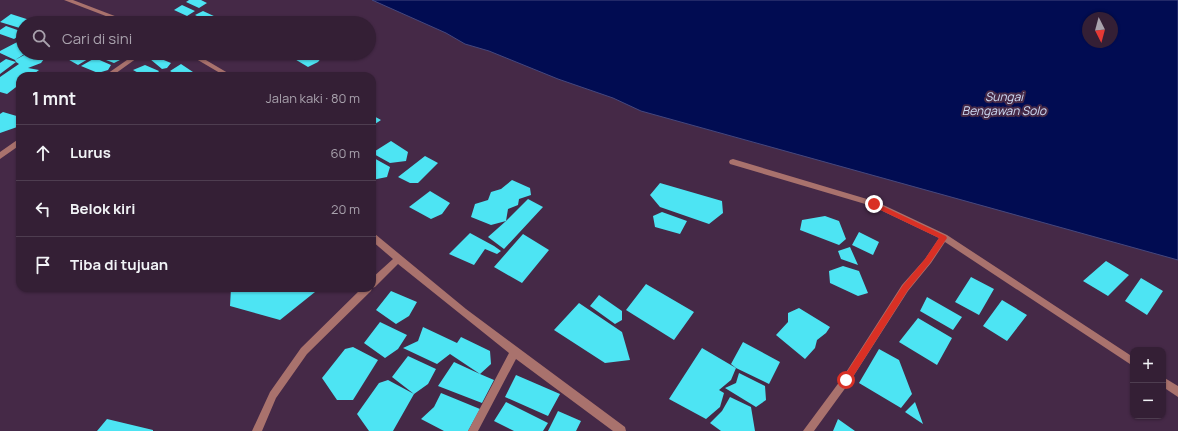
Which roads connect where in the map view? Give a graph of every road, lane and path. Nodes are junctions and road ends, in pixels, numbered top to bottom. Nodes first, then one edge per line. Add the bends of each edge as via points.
1 (67, 0) edge
2 (111, 16) edge
3 (131, 60) edge
4 (201, 60) edge
5 (113, 72) edge
6 (223, 72) edge
7 (16, 144) edge
8 (0, 156) edge
9 (733, 162) dead end
10 (944, 238) junction
11 (376, 240) edge
12 (398, 259) junction
13 (376, 280) edge
14 (364, 292) edge
15 (515, 352) junction
16 (1130, 360) edge
17 (1164, 383) edge
18 (1178, 392) edge
19 (257, 431) edge
20 (473, 431) edge
21 (621, 431) edge
22 (808, 431) edge

1 - 2 street
3 - 5 street
4 - 6 street
7 - 8 street
9 - 10 street via 874,204
10 - 16 street
10 - 22 street via 905,288 846,380
11 - 12 street
12 - 13 street
12 - 15 street
14 - 19 street via 304,351 274,395
15 - 20 street
15 - 21 street
17 - 18 street

